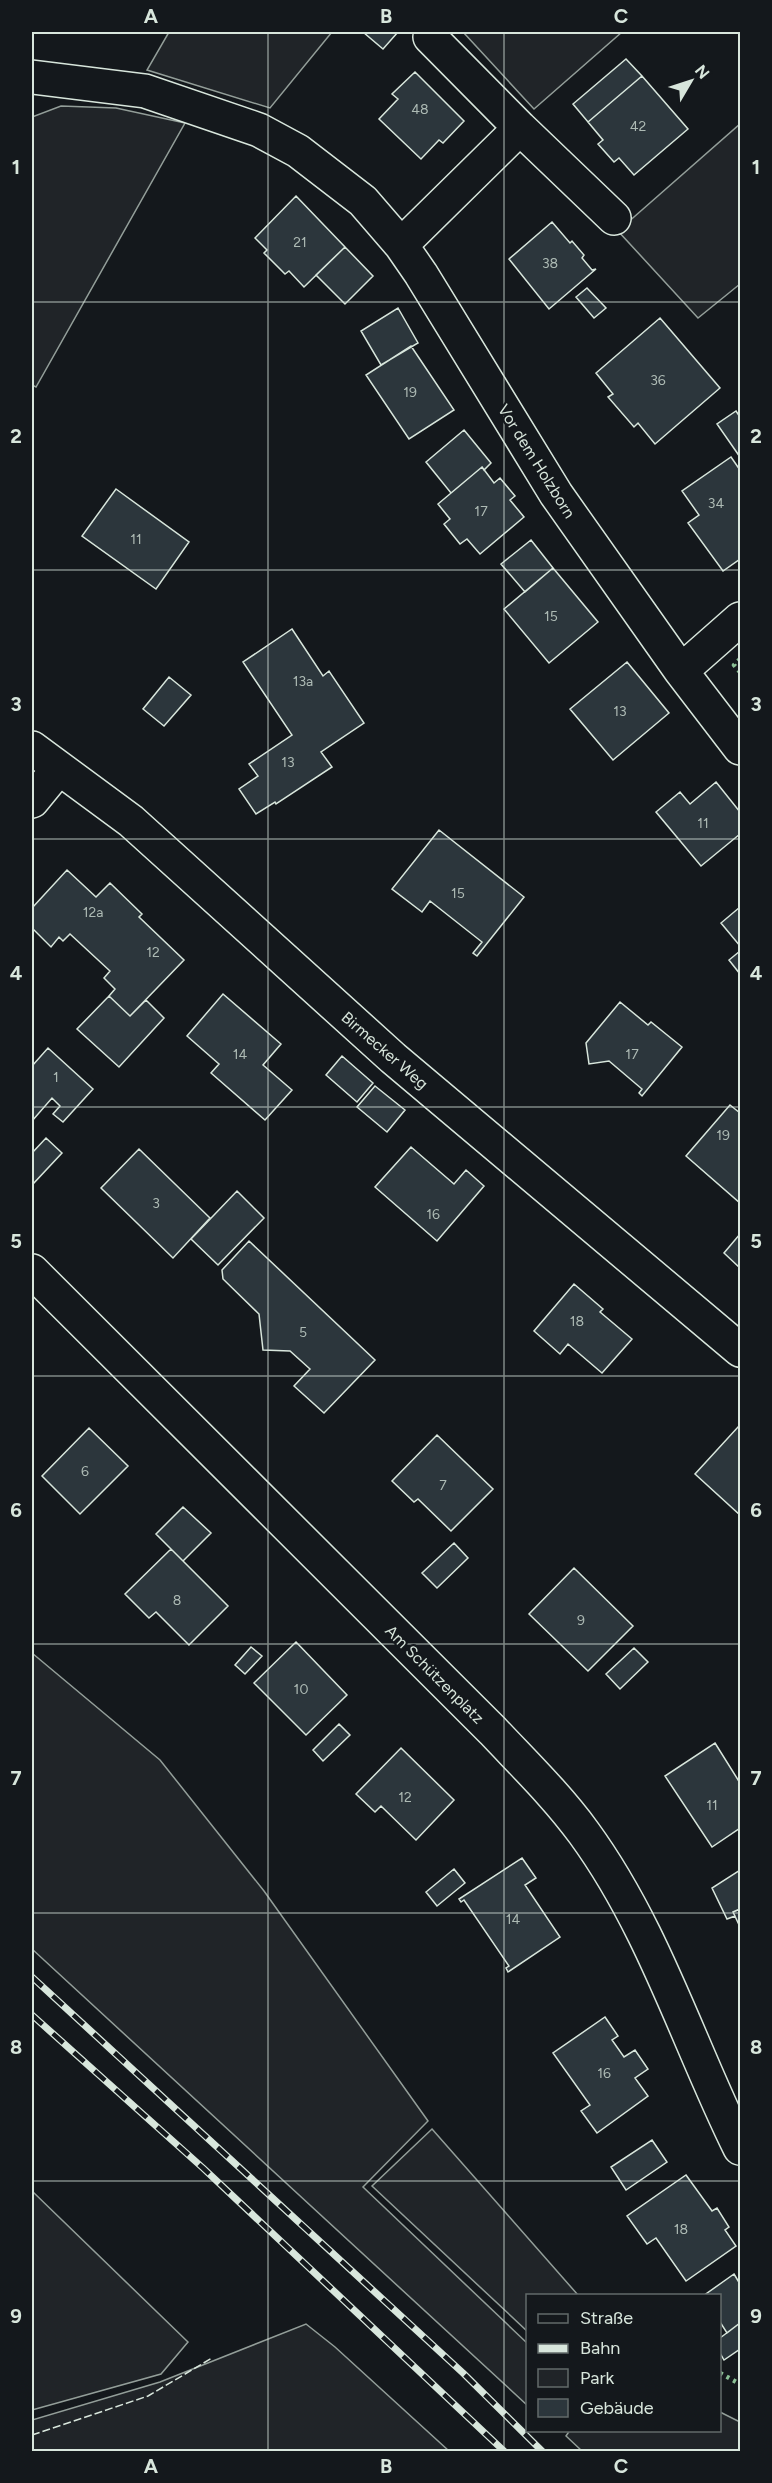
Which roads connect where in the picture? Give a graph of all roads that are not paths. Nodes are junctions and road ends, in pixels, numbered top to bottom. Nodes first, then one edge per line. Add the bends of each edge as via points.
1 (430, 37) dead end
2 (32, 77) edge
3 (520, 128) junction
4 (615, 218) dead end
5 (401, 245) junction
6 (741, 619) edge
7 (681, 671) junction
8 (32, 748) edge
9 (741, 748) edge
10 (59, 768) junction
11 (32, 801) edge
12 (32, 1271) edge
13 (741, 1350) edge
14 (741, 2148) edge

1 - 3 street
2 - 5 street, Vor dem Holzborn via 145,92 259,130 298,151 355,195
3 - 4 street
3 - 5 street
5 - 7 street, Vor dem Holzborn via 556,494
6 - 7 street
7 - 9 street, Vor dem Holzborn
8 - 10 street, Birmecker Weg
10 - 11 street
10 - 13 street, Birmecker Weg via 130,821 393,1058
12 - 14 street, Am Schützenplatz via 493,1731 563,1807 614,1879 650,1944

